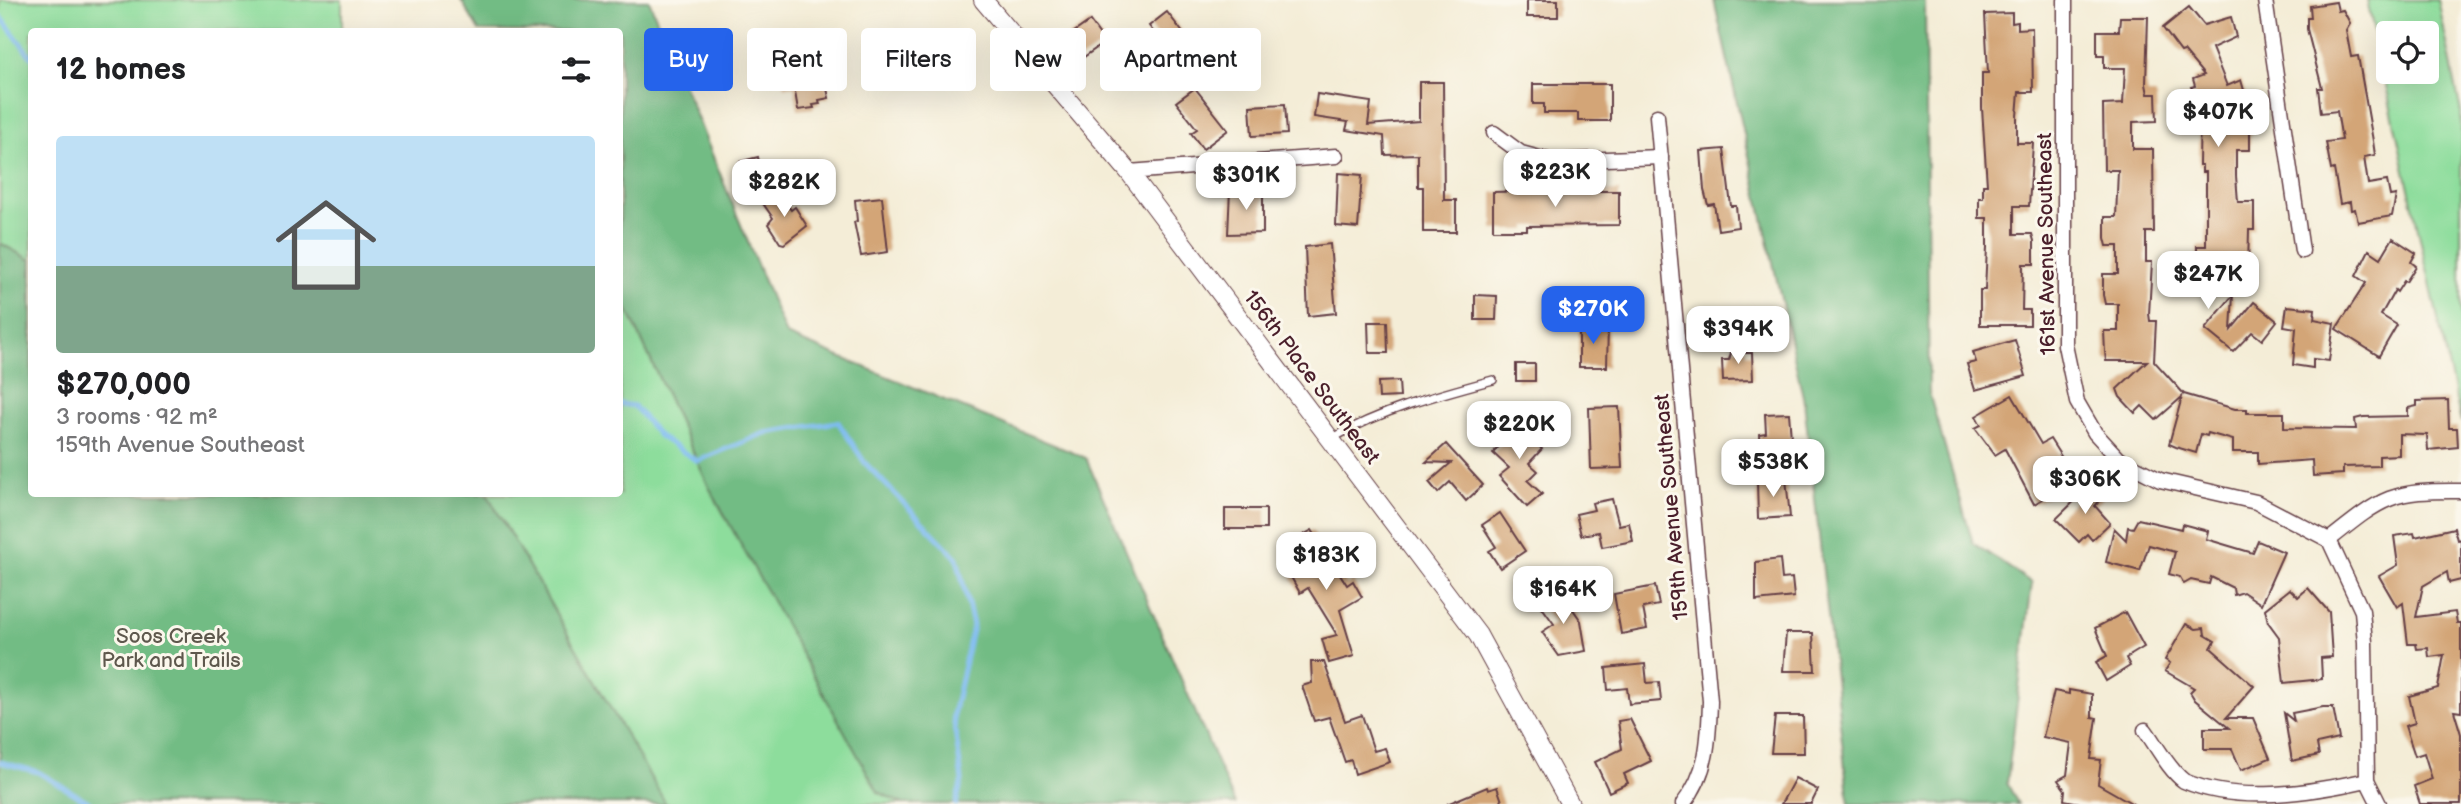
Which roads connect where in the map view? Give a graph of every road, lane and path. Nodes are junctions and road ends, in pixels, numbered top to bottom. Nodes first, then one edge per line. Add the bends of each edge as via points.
1 (983, 0) edge
2 (2065, 0) edge
3 (2264, 0) edge
4 (1657, 116) dead end
5 (1494, 133) dead end
6 (1336, 156) dead end
7 (1661, 157) junction
8 (1129, 172) junction
9 (2302, 251) dead end
10 (1493, 380) dead end
11 (1330, 439) junction
12 (2461, 491) edge
13 (2329, 540) junction
14 (2145, 730) dead end
15 (2367, 780) junction
16 (1570, 804) edge
17 (1683, 804) edge
18 (2379, 804) edge

1 - 8 street, 156th Place Southeast
2 - 13 street, 161st Avenue Southeast via 2065,345 2077,402 2095,433 2119,459 2160,480 2256,502
3 - 9 street
4 - 7 street, 159th Avenue Southeast
5 - 7 street via 1521,153 1551,161
6 - 8 street
7 - 17 street, 159th Avenue Southeast via 1710,701 1706,760 1699,781
8 - 11 street, 156th Place Southeast
10 - 11 lane via 1391,411
11 - 16 street, 156th Place Southeast via 1478,635
12 - 13 street via 2396,495 2368,509
13 - 15 street via 2362,611
14 - 15 street via 2183,780 2217,796 2250,801
15 - 18 street

